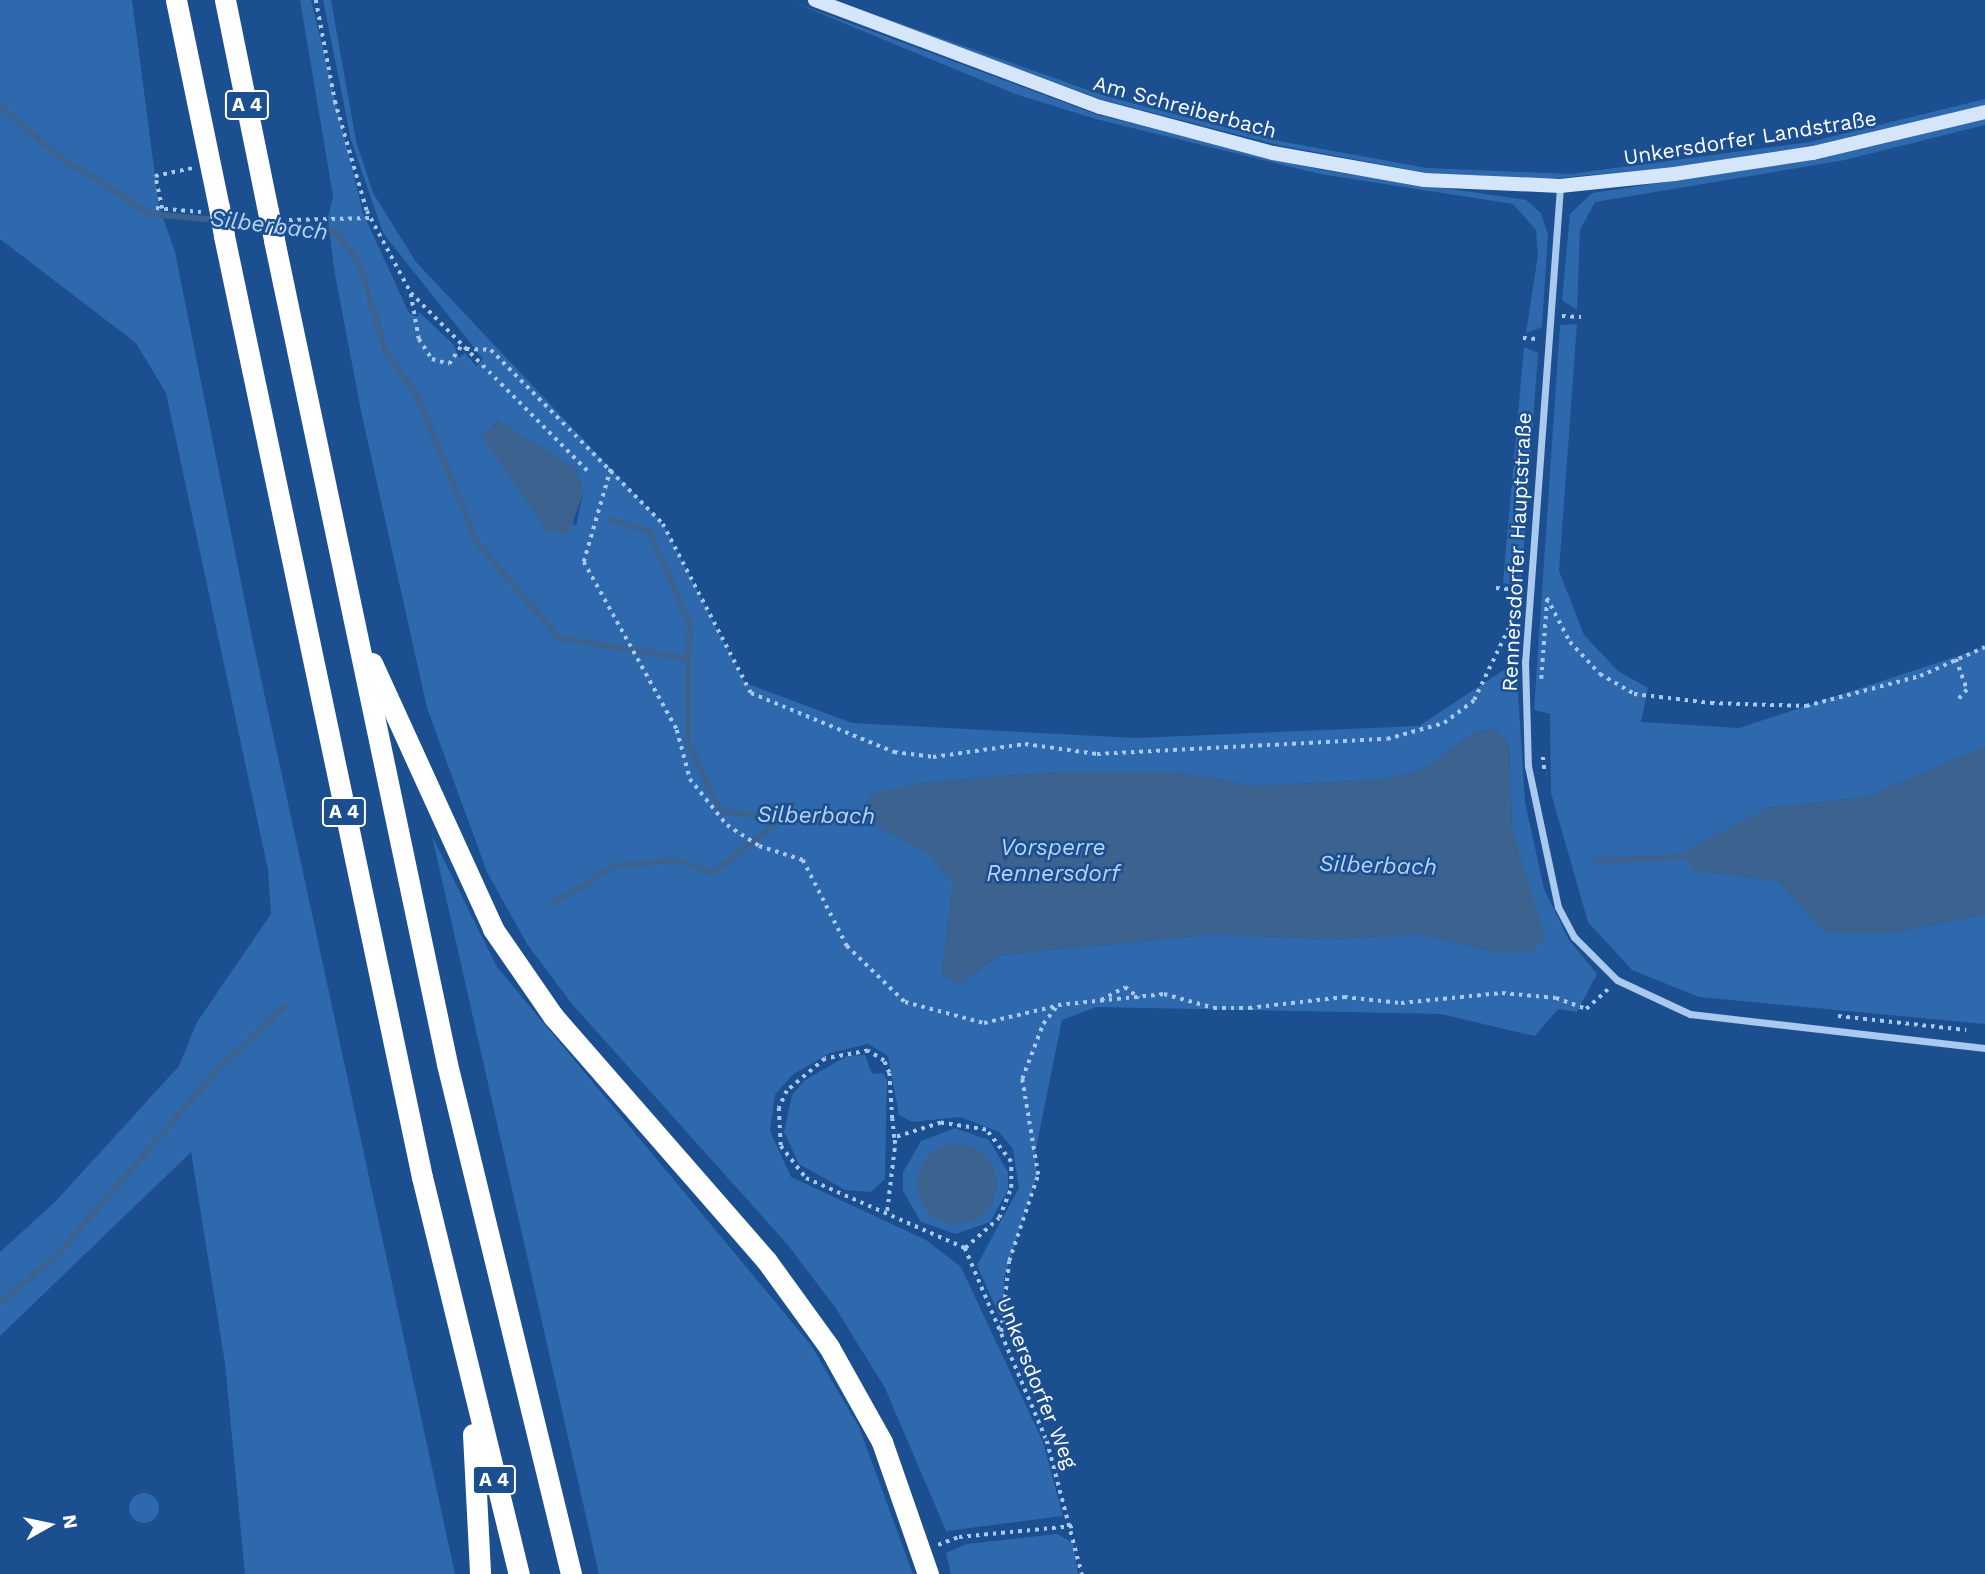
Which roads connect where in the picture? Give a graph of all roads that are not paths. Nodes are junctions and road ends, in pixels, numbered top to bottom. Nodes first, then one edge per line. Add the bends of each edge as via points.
1 (176, 0) edge
2 (225, 0) edge
3 (815, 0) edge
4 (1985, 112) edge
5 (1560, 186) junction
6 (355, 622) junction
7 (1985, 1048) edge
8 (470, 1386) junction
9 (480, 1574) edge
10 (519, 1574) edge
11 (571, 1574) edge
12 (928, 1574) edge

1 - 8 highway, A 4, bridge
2 - 6 highway, A 4, bridge
3 - 5 street, Am Schreiberbach via 1060,94 1273,153 1425,180
4 - 5 street, Unkersdorfer Landstraße via 1813,153
5 - 7 street, Rennersdorfer Hauptstraße via 1530,591 1528,766 1548,875 1574,937 1617,980 1690,1014
6 - 11 highway, A 4 via 453,1088
6 - 12 highway via 493,929 579,1048 806,1313 882,1442
8 - 9 highway
8 - 10 highway, A 4

